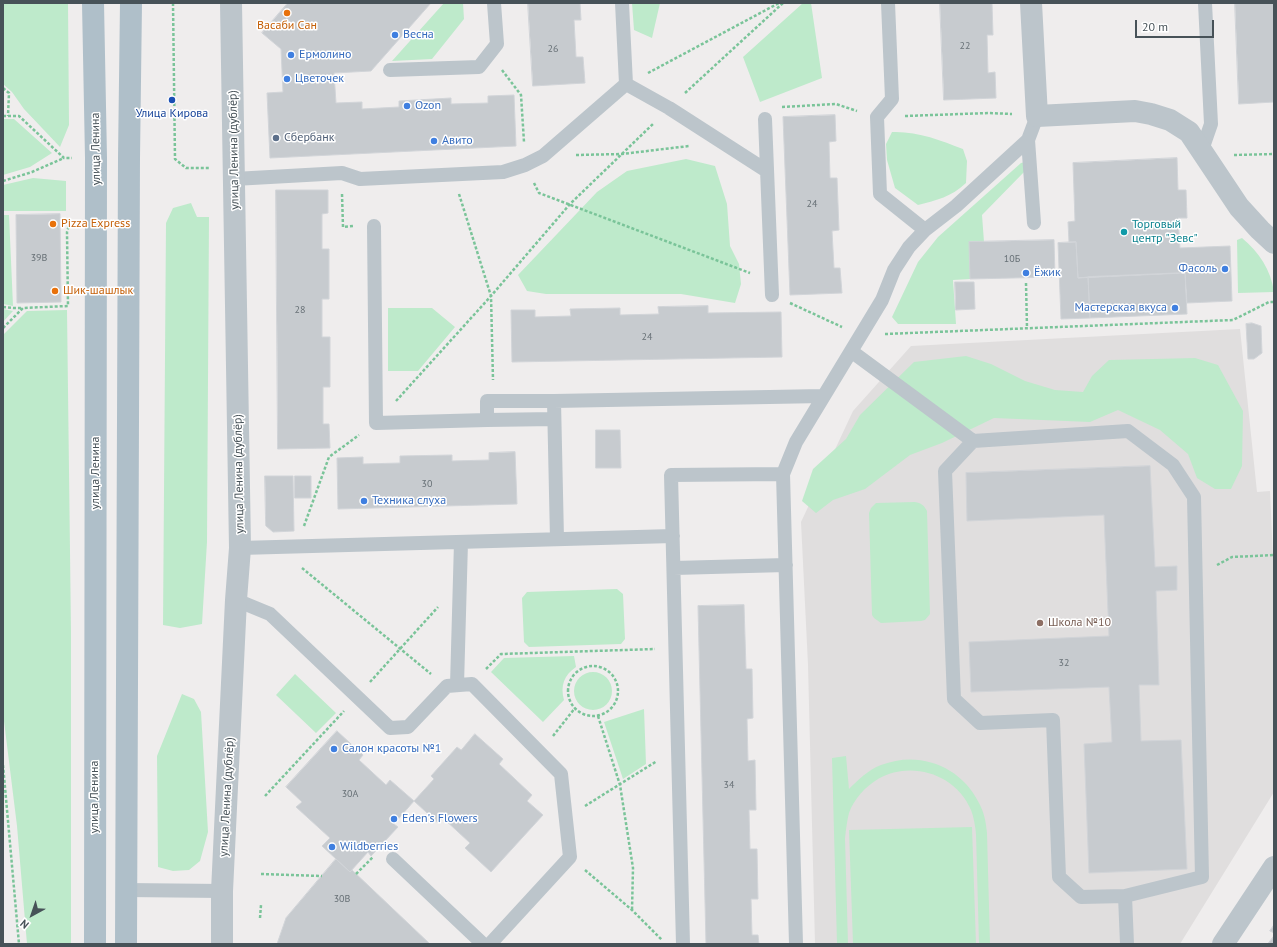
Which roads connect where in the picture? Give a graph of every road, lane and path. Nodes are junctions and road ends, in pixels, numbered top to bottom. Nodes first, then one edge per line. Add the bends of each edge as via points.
1 (93, 3) edge
2 (131, 3) edge
3 (173, 3) edge
4 (231, 3) edge
5 (494, 3) edge
6 (622, 3) edge
7 (779, 3) edge
8 (783, 3) edge
9 (888, 3) edge
10 (1031, 3) edge
11 (1205, 3) edge
12 (489, 54) junction
13 (390, 70) dead end
14 (626, 84) junction
15 (3, 88) edge
16 (669, 108) junction
17 (3, 116) edge
18 (8, 116) junction
19 (1037, 116) junction
20 (765, 119) dead end
21 (1028, 140) junction
22 (721, 142) junction
23 (1204, 153) junction
24 (622, 154) junction
25 (1274, 154) edge
26 (543, 156) junction
27 (64, 158) junction
28 (525, 165) junction
29 (72, 166) dead end
30 (215, 168) dead end
31 (767, 171) junction
32 (342, 173) junction
33 (453, 174) junction
34 (234, 179) junction
35 (3, 181) edge
36 (570, 204) junction
37 (70, 219) dead end
38 (1034, 223) dead end
39 (343, 226) dead end
40 (374, 226) dead end
41 (925, 230) junction
42 (1274, 243) edge
43 (1026, 283) dead end
44 (772, 295) junction
45 (491, 296) junction
46 (1274, 302) edge
47 (3, 307) edge
48 (23, 308) junction
49 (3, 328) edge
50 (1027, 328) junction
51 (860, 336) junction
52 (851, 351) junction
53 (823, 396) junction
54 (494, 401) junction
55 (554, 401) junction
56 (554, 419) junction
57 (487, 420) junction
58 (973, 441) junction
59 (783, 474) junction
60 (673, 536) junction
61 (557, 539) junction
62 (461, 542) junction
63 (292, 547) junction
64 (240, 548) junction
65 (1274, 555) edge
66 (786, 565) junction
67 (674, 568) junction
68 (1196, 577) junction
69 (460, 583) junction
70 (236, 600) junction
71 (676, 648) junction
72 (399, 649) junction
73 (472, 684) junction
74 (452, 686) junction
75 (356, 697) junction
76 (575, 708) junction
77 (598, 716) junction
78 (540, 751) junction
79 (659, 760) dead end
80 (3, 766) edge
81 (620, 784) junction
82 (265, 796) dead end
83 (565, 818) junction
84 (570, 857) junction
85 (393, 859) dead end
86 (1274, 867) edge
87 (261, 874) dead end
88 (322, 876) dead end
89 (126, 890) junction
90 (222, 891) junction
91 (1125, 896) junction
92 (261, 905) dead end
93 (632, 910) junction
94 (260, 918) dead end
95 (19, 944) edge
96 (95, 944) edge
97 (126, 944) edge
98 (222, 944) edge
99 (483, 944) edge
100 (490, 944) edge
101 (666, 944) edge
102 (683, 944) edge
103 (796, 944) edge
104 (1127, 944) edge
105 (1223, 944) edge

1 - 96 main road, улица Ленина via 96,158
2 - 89 main road
3 - 30 path via 175,159 186,168
4 - 34 street, улица Ленина (дублёр)
5 - 12 lane via 497,44
6 - 14 lane
7 - 14 path
8 - 16 path
9 - 41 lane via 892,99 877,117 880,194
10 - 19 street
11 - 23 lane via 1211,124
12 - 13 lane via 479,67
12 - 28 path via 521,95
14 - 16 lane
14 - 26 lane
15 - 18 path via 9,93
16 - 22 lane
16 - 24 path
17 - 18 path
18 - 27 path via 19,116
19 - 21 lane
19 - 23 street via 1135,111 1151,114 1170,120 1190,132
20 - 31 lane
21 - 38 lane
21 - 41 lane via 956,206
22 - 24 path
22 - 31 lane
23 - 25 path
23 - 42 street via 1239,207
24 - 26 path
24 - 36 path
26 - 28 lane
27 - 29 path via 72,158
27 - 35 path
28 - 33 lane via 503,172
28 - 36 path via 539,193
31 - 44 lane
32 - 33 lane via 360,179
32 - 34 lane
32 - 39 path
33 - 45 path
34 - 64 street, улица Ленина (дублёр)
36 - 44 path via 752,273
36 - 45 path
37 - 48 path via 67,232 68,306
40 - 57 lane via 376,423
41 - 51 lane via 909,247 894,270 882,300
43 - 50 path
44 - 51 path
45 - 54 path
46 - 50 path via 1269,302 1233,320
47 - 48 path
48 - 49 path
50 - 51 path
51 - 52 lane
52 - 53 lane
52 - 58 lane
53 - 55 lane
53 - 59 lane via 796,442
54 - 55 lane
54 - 57 lane via 487,401
55 - 56 lane
56 - 57 lane
56 - 61 lane
58 - 68 lane via 1128,431 1173,465 1194,497
58 - 91 lane via 945,471 954,699 980,723 1052,720 1059,877 1081,897
59 - 60 lane via 671,475
59 - 66 lane
60 - 61 lane
60 - 67 lane
61 - 62 lane
62 - 63 lane
62 - 69 lane
63 - 64 lane
63 - 72 path via 292,560
64 - 70 street, улица Ленина (дублёр)
65 - 68 path via 1232,557
66 - 67 lane
66 - 103 lane
67 - 71 lane
68 - 91 lane via 1202,877
69 - 72 path
69 - 74 lane
70 - 75 lane via 270,614
70 - 90 street, улица Ленина (дублёр)
71 - 73 path via 501,654
71 - 102 lane
72 - 74 path
72 - 75 path
73 - 74 lane
73 - 78 lane
74 - 75 lane via 408,727 390,728
75 - 82 path
76 - 77 path via 588,715
76 - 77 path via 568,691 572,677 584,668 603,668 614,677 618,686 618,696 611,709
76 - 78 path
77 - 81 path
78 - 83 lane via 560,774
79 - 81 path
80 - 95 path
81 - 83 path
81 - 93 path via 633,868
83 - 84 lane
84 - 93 path
84 - 100 lane
85 - 99 lane
86 - 105 street
87 - 88 path
89 - 90 lane
89 - 97 main road
90 - 98 street, улица Ленина (дублёр)
91 - 104 lane
92 - 94 path
93 - 101 path

